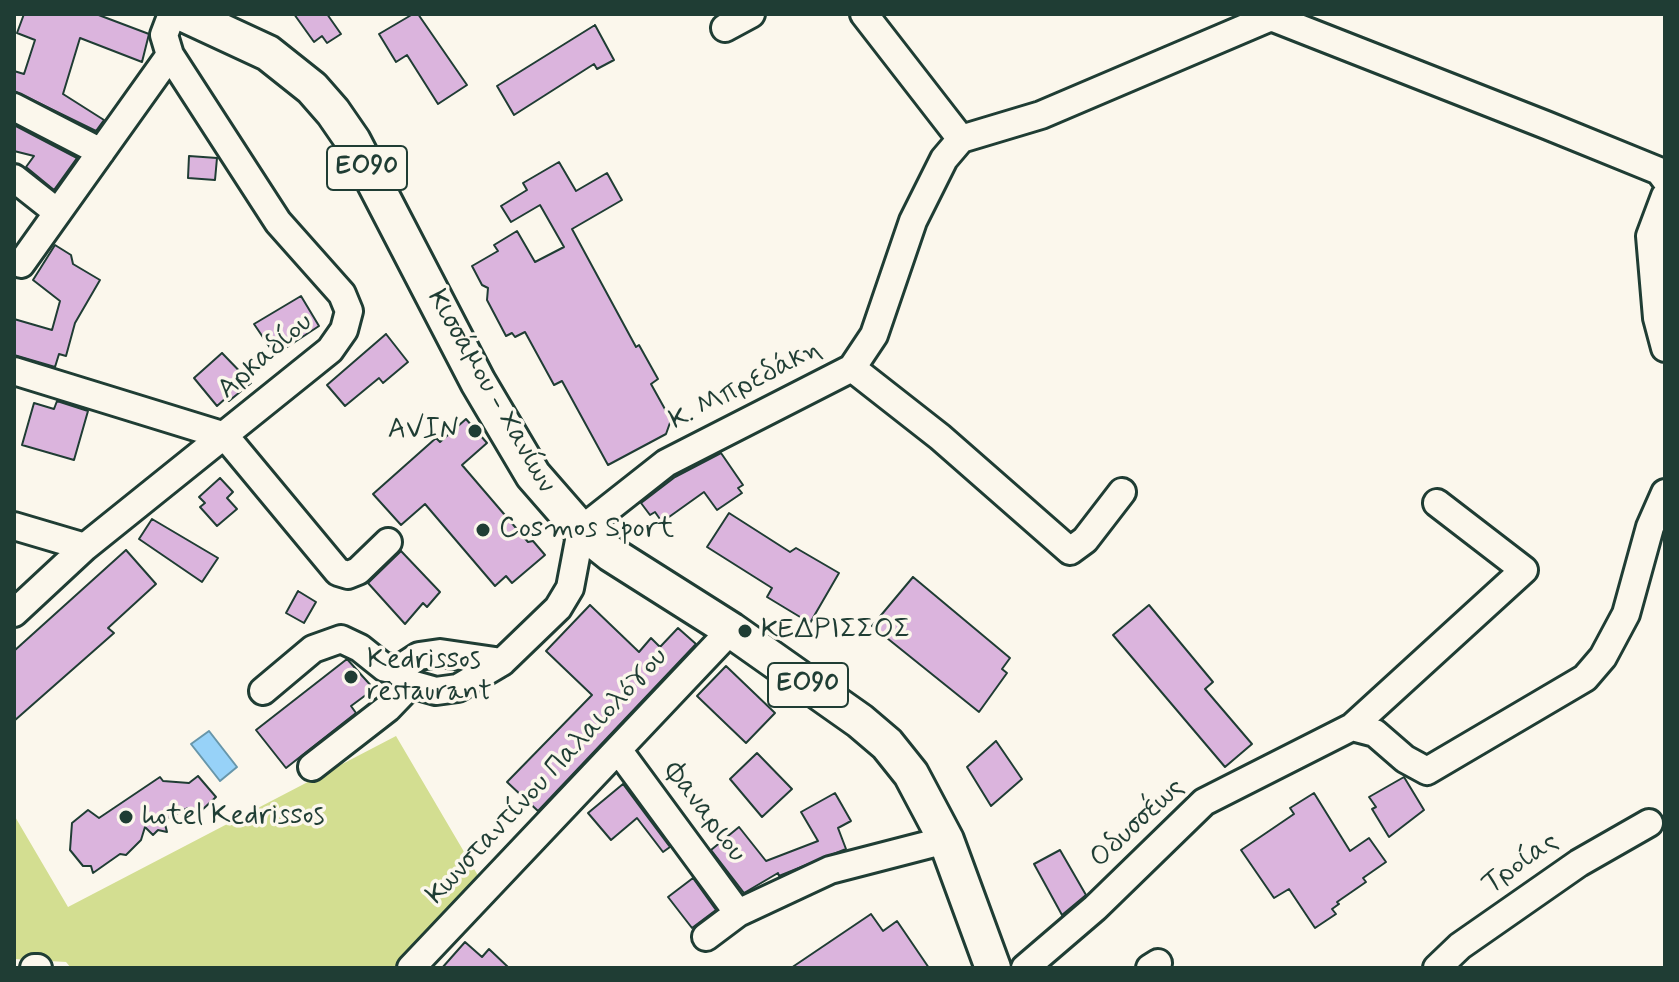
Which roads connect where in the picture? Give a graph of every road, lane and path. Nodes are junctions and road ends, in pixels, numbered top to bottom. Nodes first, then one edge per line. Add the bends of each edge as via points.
1 (172, 14) edge
2 (751, 14) edge
3 (864, 14) edge
4 (206, 17) edge
5 (725, 28) dead end
6 (170, 55) junction
7 (14, 107) edge
8 (961, 139) junction
9 (101, 152) junction
10 (14, 178) edge
11 (1665, 179) edge
12 (1665, 196) edge
13 (57, 212) junction
14 (21, 264) dead end
15 (1665, 348) edge
16 (852, 368) junction
17 (14, 371) edge
18 (225, 436) junction
19 (1122, 492) dead end
20 (1665, 493) edge
21 (1437, 503) dead end
22 (14, 526) edge
23 (581, 530) junction
24 (388, 542) dead end
25 (85, 547) junction
26 (14, 613) edge
27 (731, 630) junction
28 (502, 662) junction
29 (402, 676) junction
30 (263, 691) dead end
31 (1352, 727) junction
32 (619, 751) junction
33 (312, 767) dead end
34 (1649, 823) dead end
35 (946, 840) junction
36 (738, 913) junction
37 (706, 937) dead end
38 (411, 968) edge
39 (993, 968) edge
40 (1025, 968) edge
41 (1437, 968) edge

1 - 6 street via 164,35
2 - 5 street
3 - 8 street
4 - 23 main road, Κισσάμου - Χανίων / ΕΟ90 via 291,69 333,112 533,475
6 - 9 street
6 - 18 street, Αρκαδίου via 278,222 342,294 349,311 330,350
7 - 9 street
8 - 11 street via 1041,115 1271,17 1659,171
8 - 16 street, Κ. Μπρεδάκη via 944,159 913,221 874,335
9 - 13 street
10 - 13 street
12 - 15 street via 1650,236
13 - 14 street
16 - 19 street via 1070,551
16 - 23 street, Κ. Μπρεδάκη via 666,463
17 - 18 street
18 - 24 street via 338,572 358,571
18 - 25 street, Αρκαδίου
20 - 31 street via 1626,614 1585,678 1427,771 1375,733
21 - 31 street, Οδυσσέως via 1524,570
22 - 25 street
23 - 27 main road, Κισσάμου - Χανίων / ΕΟ90
23 - 28 street via 570,588 558,608
25 - 26 street, Αρκαδίου
27 - 32 street, Κωνσταντίνου Παλαιολόγου
27 - 35 main road, Κισσάμου - Χανίων / ΕΟ90 via 887,744 911,774
28 - 29 street via 440,653 419,656
28 - 29 street via 458,688 436,691
29 - 30 street via 341,639 313,649
29 - 33 street via 388,708
31 - 40 street, Οδυσσέως via 1204,802
32 - 36 street, Φαναριου
32 - 38 street, Κωνσταντίνου Παλαιολόγου
34 - 41 street, Τροίας via 1579,863 1460,946
35 - 36 street via 830,870
35 - 39 main road, Κισσάμου - Χανίων / ΕΟ90
36 - 37 street

